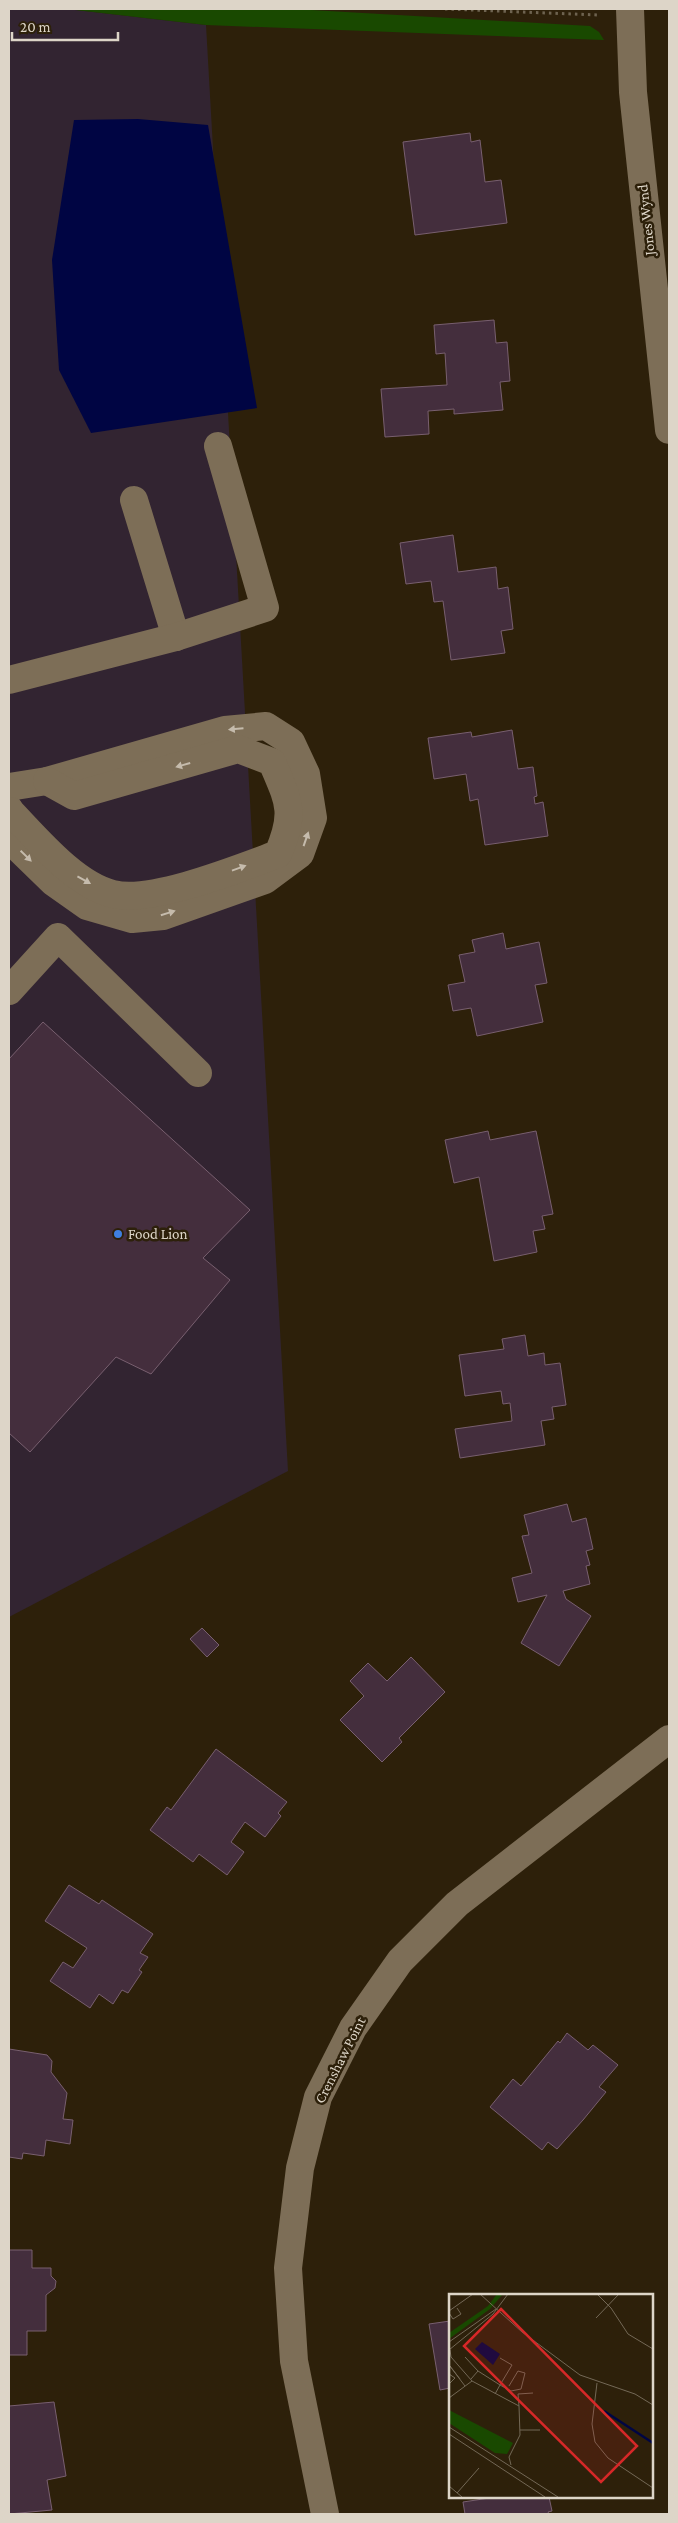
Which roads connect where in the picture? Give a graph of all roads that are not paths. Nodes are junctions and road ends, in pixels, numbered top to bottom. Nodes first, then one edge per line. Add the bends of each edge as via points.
1 (630, 9) edge
2 (669, 430) edge
3 (218, 446) dead end
4 (134, 500) dead end
5 (176, 637) junction
6 (9, 680) edge
7 (47, 781) junction
8 (9, 802) edge
9 (87, 906) junction
10 (58, 937) junction
11 (9, 991) edge
12 (198, 1072) dead end
13 (669, 1740) edge
14 (325, 2514) edge

1 - 2 street, Jones Wynd via 633,92
3 - 5 street via 265,608
4 - 5 street
5 - 6 street
7 - 8 street
8 -> 7 street via 54,857 79,878 113,894 169,890 278,854 288,831 289,801 272,762 238,749 74,796
9 -> 7 street via 132,919 163,916 265,880 300,854 313,818 306,774 291,742 266,726 225,730
8 -> 9 street via 17,847 53,882
9 - 10 street
10 - 11 street
10 - 12 street
13 - 14 street, Crenshaw Point via 457,1904 407,1955 353,2028 318,2097 300,2168 288,2268 294,2361

